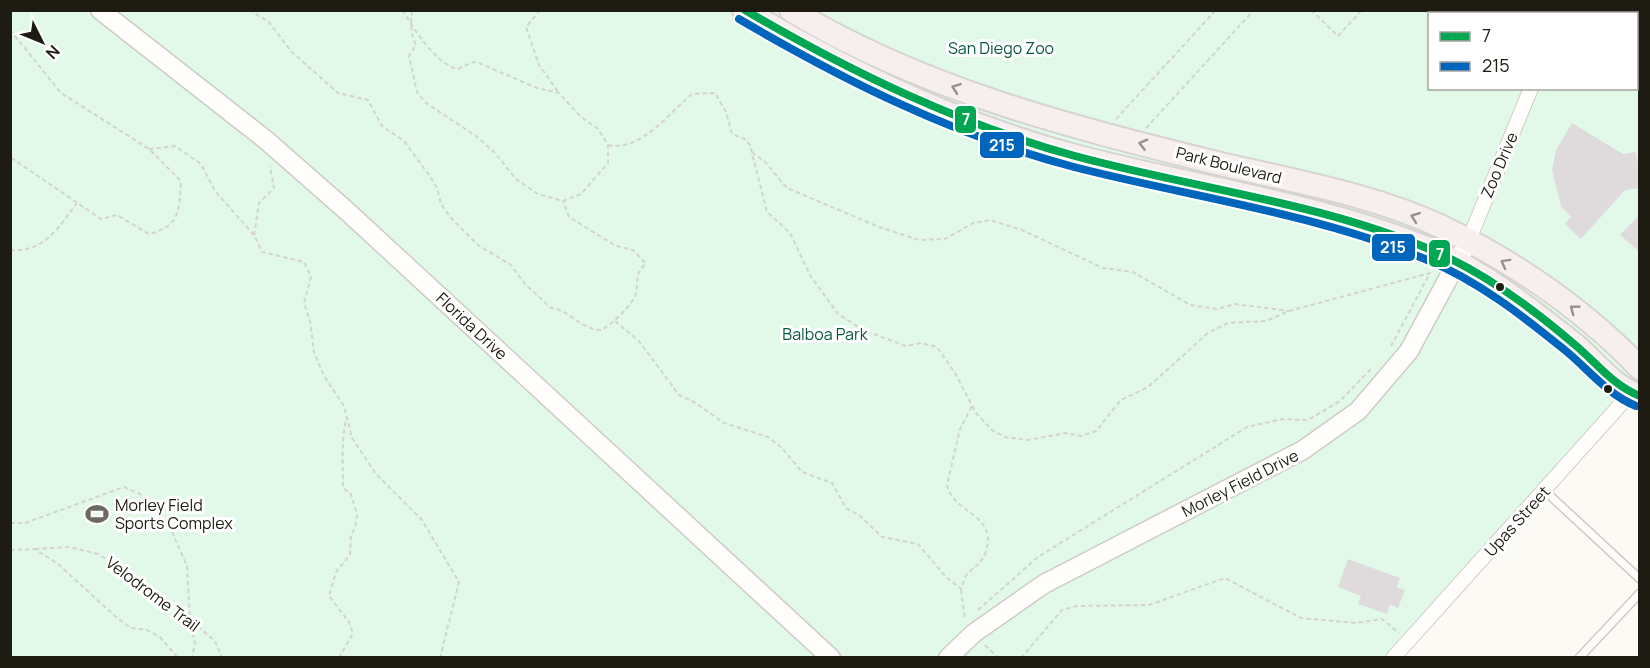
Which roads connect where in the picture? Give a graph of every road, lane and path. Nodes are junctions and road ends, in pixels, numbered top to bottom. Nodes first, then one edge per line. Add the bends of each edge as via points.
1 (100, 10) edge
2 (249, 10) edge
3 (403, 10) edge
4 (412, 10) edge
5 (540, 10) edge
6 (744, 10) edge
7 (791, 10) edge
8 (1216, 10) edge
9 (1254, 10) edge
10 (1311, 10) edge
11 (1362, 10) edge
12 (411, 24) junction
13 (10, 30) edge
14 (1530, 90) edge
15 (559, 93) junction
16 (1114, 121) dead end
17 (1145, 129) dead end
18 (266, 140) junction
19 (608, 145) junction
20 (149, 148) junction
21 (752, 152) junction
22 (10, 158) edge
23 (563, 201) junction
24 (77, 203) junction
25 (254, 235) junction
26 (1468, 242) junction
27 (10, 250) edge
28 (1456, 262) junction
29 (1289, 311) junction
30 (615, 320) junction
31 (1389, 351) dead end
32 (1372, 367) dead end
33 (1640, 368) edge
34 (1637, 391) edge
35 (972, 406) junction
36 (346, 417) junction
37 (1545, 491) junction
38 (10, 523) edge
39 (35, 549) junction
40 (10, 550) edge
41 (1640, 579) edge
42 (1640, 593) edge
43 (974, 614) dead end
44 (190, 620) junction
45 (1402, 651) edge
46 (178, 657) edge
47 (192, 657) edge
48 (222, 657) edge
49 (339, 657) edge
50 (440, 657) edge
51 (831, 657) edge
52 (948, 657) edge
53 (1021, 657) edge
54 (1579, 657) edge

1 - 18 street, Florida Drive
2 - 30 path via 268,21 291,51 338,93 368,100 382,126 404,141 429,175 451,218 478,245 511,265 540,301 589,329 604,329
3 - 12 path
4 - 12 path
5 - 15 path via 526,27 539,65
6 - 28 main road, Park Boulevard via 861,74 921,102 1004,132 1073,155 1351,220
26 -> 7 main road, Park Boulevard via 1441,227 1357,197 1080,129 1012,108 929,78
8 - 16 path
9 - 17 path
10 - 11 path via 1338,36
12 - 15 path via 431,52 447,66 458,69 479,63 537,88
12 - 23 path via 416,45 409,56 414,84 426,103 476,136 516,179 538,194
13 - 20 path via 61,93
14 - 26 street, Zoo Drive
15 - 19 path via 576,113 598,129
18 - 25 path via 274,188 259,203
18 - 51 street, Florida Drive
19 - 21 path via 618,147 646,136 692,94 707,92 715,93 732,134 746,139
19 - 23 path via 608,163 581,194
20 - 24 path via 181,180 179,213 166,230 149,234 117,215 101,219
20 - 25 path via 175,146 201,164 215,191
21 - 29 path via 787,188 919,240 945,239 973,222 990,220 1022,230 1103,268 1133,272 1190,304 1217,309 1235,304
21 - 35 path via 767,212 790,233 810,275 838,314 863,330 906,346 921,343 937,347
22 - 24 path
23 - 30 path via 569,217 616,246 633,250 646,264 636,276 635,298
24 - 27 path via 58,229 34,249
25 - 36 path via 262,252 303,262 311,277 304,303 314,352 344,406
26 - 28 street, Morley Field Drive
33 -> 26 main road, Park Boulevard via 1577,312
28 - 34 main road, Park Boulevard via 1528,309
28 - 52 street, Morley Field Drive via 1409,351 1358,411 1303,450 1044,584 974,633
29 - 31 path via 1430,273
29 - 35 path via 1266,321 1228,323 1208,333 1148,387 1121,400 1088,434 1066,433 1028,440 1005,437 992,430
30 - 35 path via 639,341 680,395 724,423 768,437 802,472 832,483 846,508 878,535 918,544 961,589 969,572 982,561 987,545 982,522 955,501 947,485 960,429
32 - 43 path via 1340,401 1308,420 1283,419 1247,427 1038,556
34 - 37 street, Upas Street
36 - 49 path via 340,444 342,488 351,494 357,515 350,555 336,572 329,596 353,633
36 - 50 path via 362,454 391,492 422,520 459,582
37 - 41 lane
37 - 45 street, Upas Street
38 - 44 path via 25,523 124,487 140,494 171,530 188,566
39 - 40 path, Velodrome Trail
39 - 44 path, Velodrome Trail via 69,547 98,554
39 - 46 path, Velodrome Trail via 58,564 131,628 160,637
42 - 54 lane
44 - 47 path via 195,643
44 - 48 path, Velodrome Trail via 214,641
45 - 53 path via 1382,619 1356,623 1301,618 1225,578 1149,604 1062,610

